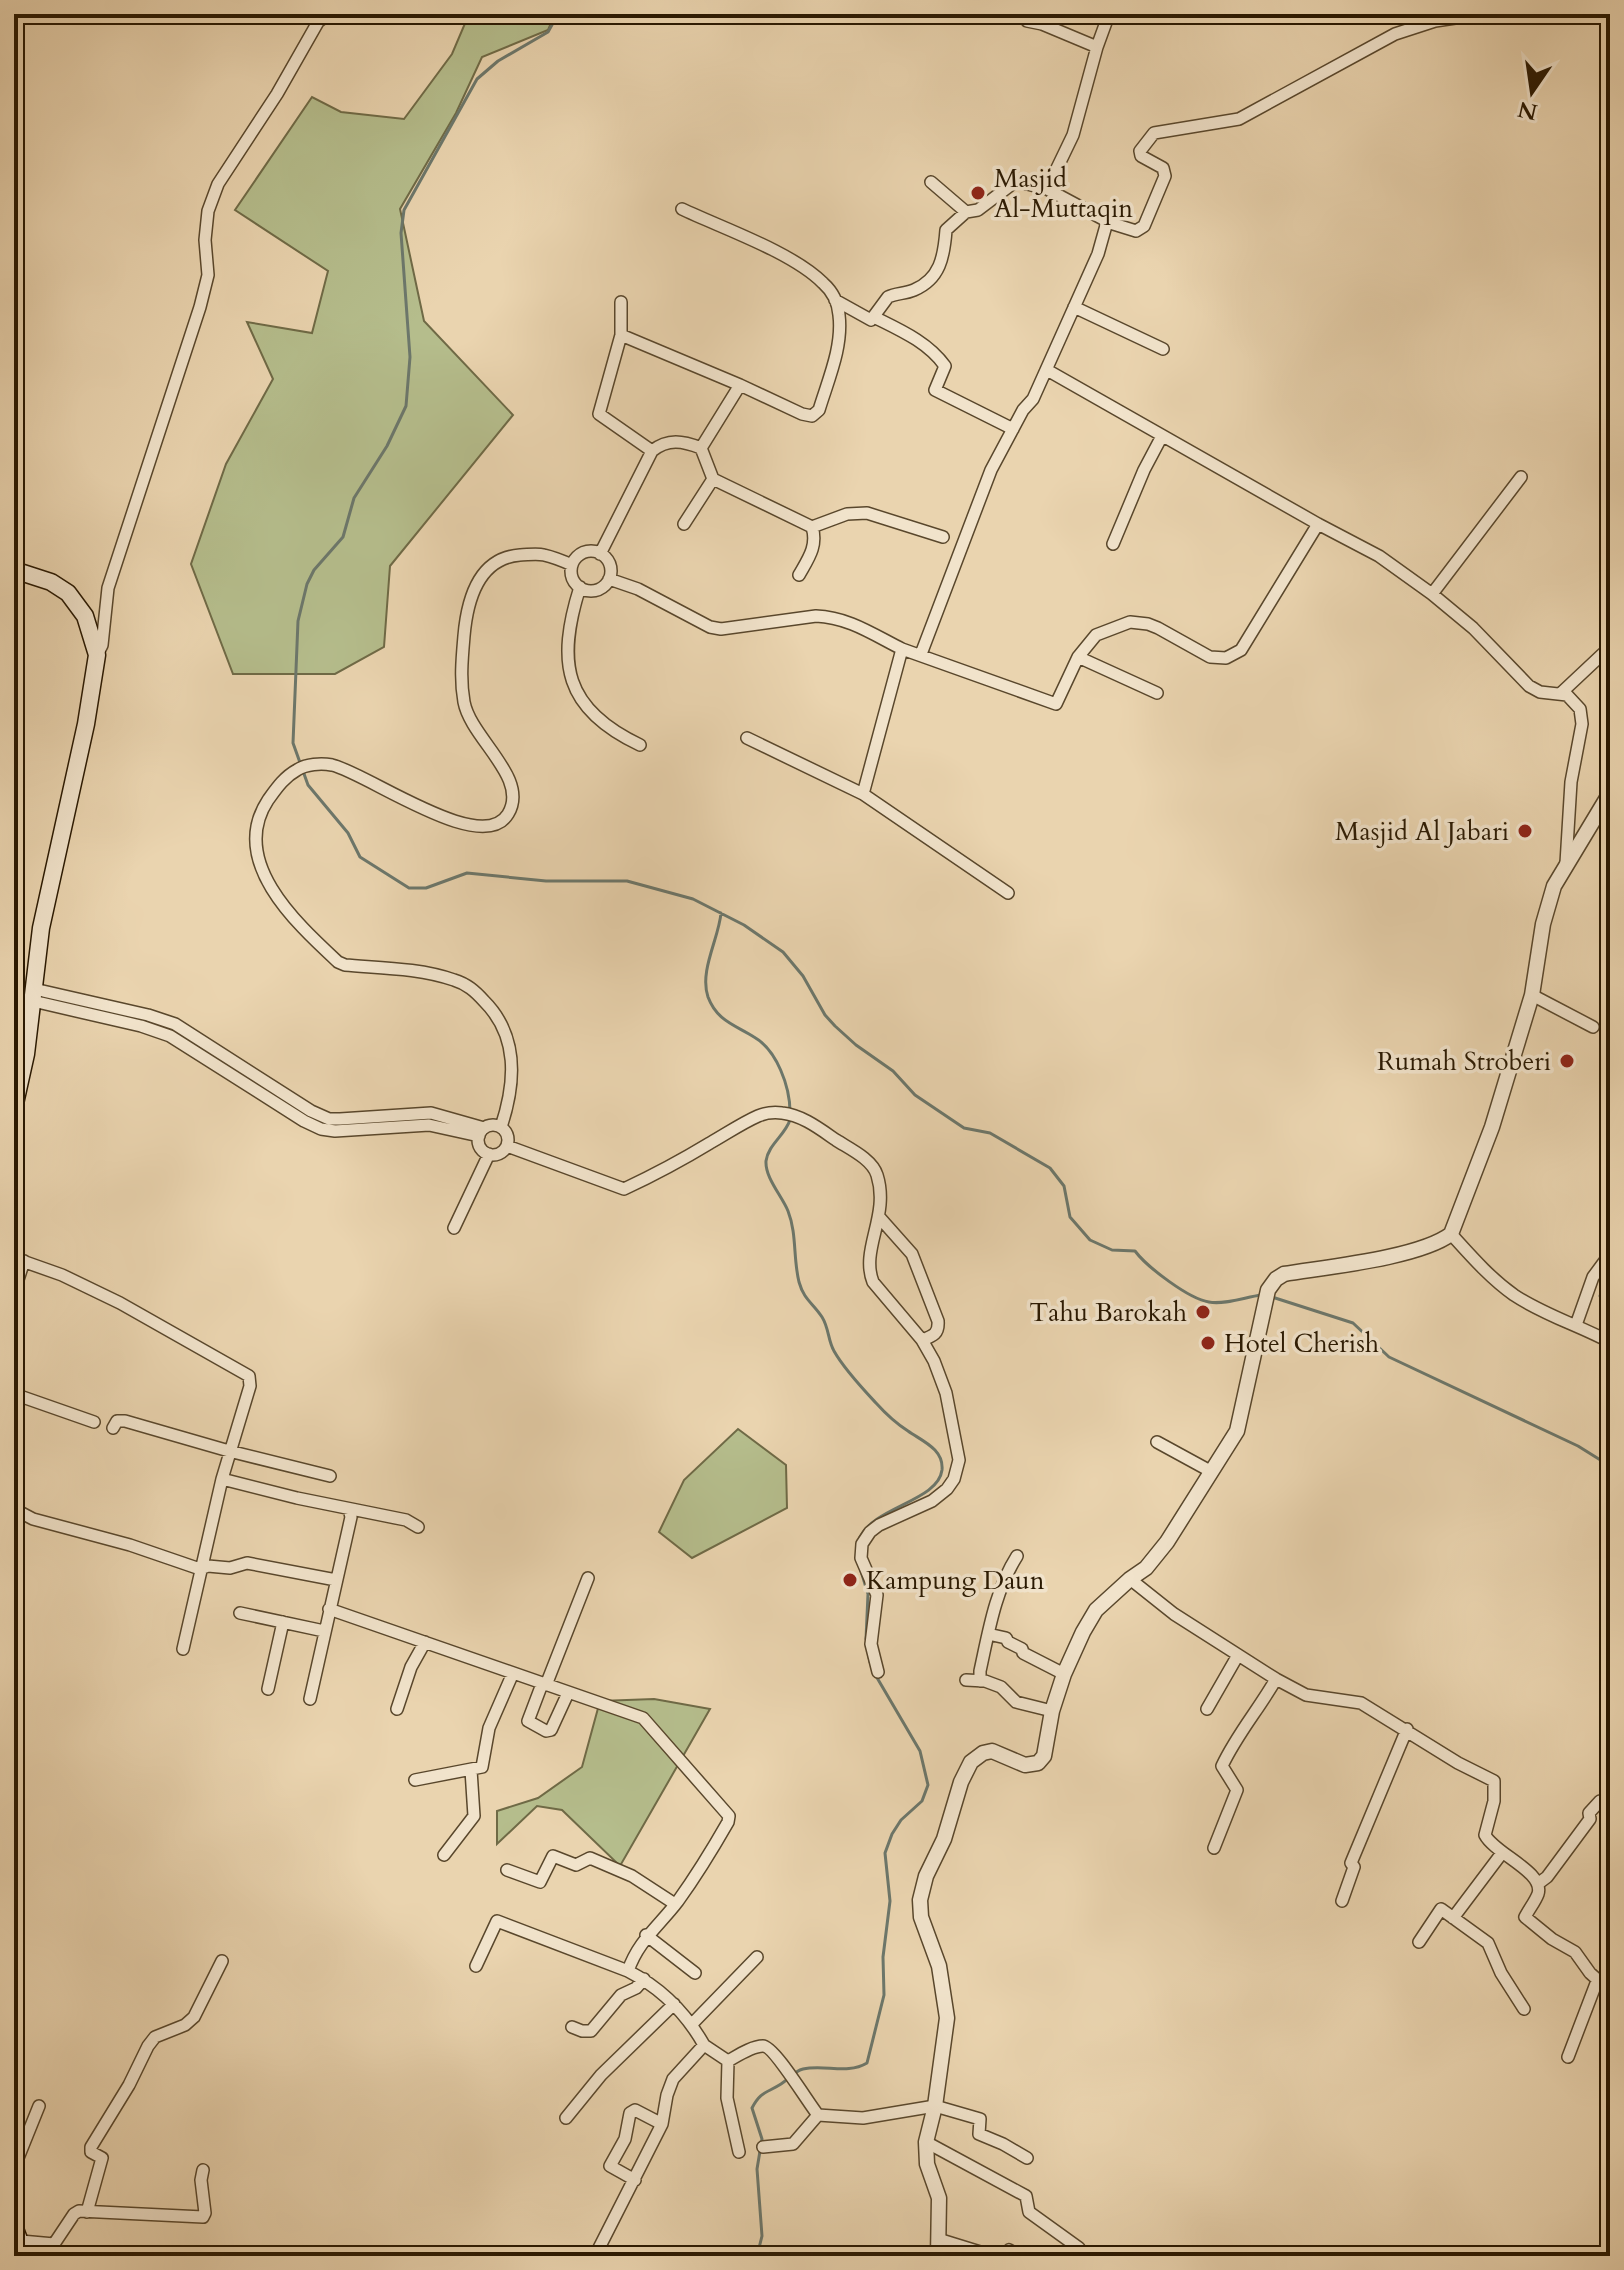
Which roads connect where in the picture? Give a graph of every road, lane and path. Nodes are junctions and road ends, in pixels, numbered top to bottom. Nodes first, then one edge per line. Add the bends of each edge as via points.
1 (302, 14) edge
2 (328, 14) edge
3 (1109, 14) edge
4 (1473, 14) edge
5 (1482, 14) edge
6 (1027, 21) dead end
7 (318, 22) junction
8 (1097, 47) junction
9 (931, 182) dead end
10 (1047, 189) junction
11 (682, 209) dead end
12 (966, 212) junction
13 (1107, 222) junction
14 (835, 300) junction
15 (621, 302) dead end
16 (1074, 307) junction
17 (874, 317) junction
18 (621, 335) junction
19 (1163, 349) dead end
20 (1047, 370) junction
21 (740, 385) junction
22 (1013, 429) junction
23 (1162, 436) junction
24 (701, 448) junction
25 (652, 451) junction
26 (1521, 477) dead end
27 (713, 479) junction
28 (684, 524) dead end
29 (1318, 524) junction
30 (812, 527) junction
31 (943, 537) dead end
32 (1113, 544) dead end
33 (600, 554) junction
34 (572, 565) junction
35 (14, 570) edge
36 (799, 575) dead end
37 (609, 579) junction
38 (580, 587) junction
39 (1432, 594) junction
40 (1610, 647) edge
41 (902, 649) junction
42 (921, 654) junction
43 (97, 655) junction
44 (1078, 657) junction
45 (1157, 693) dead end
46 (1561, 693) junction
47 (747, 738) dead end
48 (640, 745) dead end
49 (1610, 793) edge
50 (863, 794) junction
51 (1566, 863) junction
52 (1008, 893) dead end
53 (34, 995) junction
54 (1532, 995) junction
55 (1593, 1027) dead end
56 (273, 1086) junction
57 (265, 1097) junction
58 (14, 1108) edge
59 (501, 1127) junction
60 (481, 1132) junction
61 (507, 1146) junction
62 (489, 1154) junction
63 (880, 1218) junction
64 (454, 1228) dead end
65 (1451, 1234) junction
66 (1610, 1254) edge
67 (19, 1260) edge
68 (14, 1292) edge
69 (1576, 1325) junction
70 (922, 1340) junction
71 (1610, 1342) edge
72 (14, 1394) edge
73 (94, 1422) dead end
74 (113, 1428) dead end
75 (1157, 1442) dead end
76 (229, 1451) junction
77 (1212, 1472) junction
78 (330, 1476) dead end
79 (222, 1479) junction
80 (14, 1509) edge
81 (349, 1509) junction
82 (418, 1527) dead end
83 (1017, 1556) dead end
84 (200, 1569) junction
85 (588, 1578) dead end
86 (1130, 1579) junction
87 (336, 1580) junction
88 (329, 1609) junction
89 (240, 1613) dead end
90 (283, 1622) junction
91 (324, 1631) junction
92 (988, 1634) junction
93 (425, 1642) junction
94 (183, 1649) dead end
95 (1238, 1655) junction
96 (878, 1672) dead end
97 (513, 1673) junction
98 (1064, 1674) junction
99 (1276, 1679) junction
100 (966, 1680) dead end
101 (980, 1681) junction
102 (544, 1684) junction
103 (268, 1689) dead end
104 (568, 1693) junction
105 (310, 1699) dead end
106 (397, 1709) dead end
107 (1207, 1709) dead end
108 (1052, 1711) junction
109 (1407, 1729) junction
110 (471, 1770) junction
111 (415, 1780) dead end
112 (1600, 1801) dead end
113 (1214, 1848) dead end
114 (1502, 1853) junction
115 (444, 1855) dead end
116 (507, 1870) dead end
117 (1539, 1883) junction
118 (1342, 1901) dead end
119 (675, 1904) junction
120 (1453, 1918) junction
121 (646, 1935) junction
122 (1419, 1942) dead end
123 (757, 1957) dead end
124 (222, 1961) dead end
125 (476, 1966) dead end
126 (628, 1971) junction
127 (695, 1973) dead end
128 (644, 1979) junction
129 (1597, 1981) junction
130 (1610, 1991) edge
131 (674, 2004) junction
132 (1524, 2009) dead end
133 (692, 2024) junction
134 (572, 2027) dead end
135 (704, 2045) junction
136 (1568, 2057) dead end
137 (728, 2061) junction
138 (39, 2106) dead end
139 (935, 2106) junction
140 (818, 2115) junction
141 (566, 2118) dead end
142 (662, 2124) junction
143 (926, 2142) junction
144 (763, 2147) dead end
145 (739, 2152) dead end
146 (1027, 2158) dead end
147 (14, 2168) edge
148 (203, 2170) dead end
149 (635, 2180) junction
150 (87, 2212) junction
151 (18, 2235) edge
152 (938, 2239) junction
153 (1079, 2248) dead end
154 (595, 2256) edge
155 (938, 2256) edge
156 (993, 2256) edge
157 (1004, 2256) edge
158 (1020, 2256) edge

1 - 7 street
2 - 7 street
3 - 8 street
4 - 5 street
4 - 13 street via 1395,34 1239,119 1154,133 1141,156 1163,168 1165,176 1144,226 1136,231
6 - 8 street
7 - 43 street via 218,184 208,211 208,275 117,555
8 - 10 street via 1073,135
9 - 12 street
10 - 12 street via 1016,181 978,210
10 - 13 street
11 - 14 street via 783,256 822,281
12 - 17 street via 946,230 943,261 929,282 884,299
13 - 16 street
14 - 17 street via 868,319
14 - 21 street via 837,352 819,410 812,416 802,414
15 - 18 street
16 - 19 street
16 - 20 street
17 - 22 street via 931,349 942,361 945,366 935,390
18 - 21 street
18 - 25 street via 599,414
20 - 22 street
20 - 23 street
21 - 24 street
22 - 42 street via 991,470
23 - 29 street
23 - 32 street
24 - 25 street via 680,441
24 - 27 street
25 - 33 street
26 - 39 street
27 - 28 street
27 - 30 street
29 - 39 street via 1379,556
29 - 44 street via 1241,650 1226,658 1210,657 1158,628 1130,622 1096,635
30 - 31 street via 867,513
30 - 36 street via 813,548
33 - 34 street via 587,552
33 - 37 street via 610,565
34 - 38 street via 572,577
34 - 59 street via 540,554 495,562 477,581 466,614 461,678 465,707 511,781 514,802 506,818 493,827 477,828 423,809 333,765 313,764 297,769 278,786 259,814 255,855 269,885 300,928 338,962 453,980 471,988 495,1012 512,1054
35 - 43 main road via 68,593 85,616
37 - 38 street via 597,590
37 - 41 street via 710,627 831,616
38 - 48 street via 568,627 570,676 600,722
39 - 46 street via 1529,686
40 - 46 street
41 - 42 street
41 - 50 street
42 - 44 street via 1056,704
43 - 53 main road via 41,928
44 - 45 street
46 - 51 street via 1580,709 1582,724 1571,782
47 - 50 street
49 - 51 street
50 - 52 street
51 - 54 street via 1543,924
53 - 56 street via 163,1020
53 - 57 street via 170,1036
53 - 58 main road
54 - 55 street
54 - 65 street via 1492,1127
56 - 57 street
56 - 60 street via 329,1119 431,1113
57 - 60 street via 327,1130 429,1125
59 - 60 street via 492,1125
59 - 61 street via 508,1135
60 - 62 street via 480,1147
61 - 62 street via 500,1154
61 - 63 street via 624,1189 758,1116 787,1113 816,1126 874,1169
62 - 64 street
63 - 70 street via 870,1276
63 - 70 street via 912,1254 938,1321 934,1336
65 - 69 street via 1515,1296
65 - 77 street via 1394,1255 1276,1279 1267,1296 1237,1431
66 - 69 street via 1593,1277
67 - 68 street
67 - 76 street via 120,1303 247,1373 250,1386
69 - 71 street
70 - 96 street via 946,1393 959,1460 954,1479 940,1495 879,1525 862,1544 861,1558 877,1595 871,1644
72 - 73 street
74 - 76 street via 117,1421 125,1421
75 - 77 street
76 - 78 street
76 - 79 street
77 - 86 street via 1167,1542
79 - 81 street
79 - 84 street
80 - 84 street
81 - 82 street
81 - 87 street
83 - 92 street via 996,1599
84 - 87 street via 247,1563
84 - 94 street
85 - 102 street
86 - 95 street
86 - 98 street via 1096,1610
87 - 88 street
88 - 91 street
88 - 93 street
89 - 90 street
90 - 91 street
90 - 103 street
91 - 105 street
92 - 98 street via 1006,1638
92 - 101 street
93 - 97 street
93 - 106 street
95 - 99 street
95 - 107 street
97 - 102 street
97 - 110 street via 489,1728 483,1765
98 - 108 street
99 - 109 street via 1306,1695 1361,1703
99 - 113 street via 1222,1766 1237,1790
100 - 101 street
101 - 108 street via 1001,1687 1022,1704
102 - 104 street
102 - 104 street via 528,1721 546,1731
104 - 119 street via 643,1718 729,1816
108 - 139 street via 1038,1763 1025,1765 992,1751 971,1762 926,1876 921,1917 939,1966 947,2018
109 - 114 street via 1494,1781 1485,1835
109 - 118 street via 1351,1863
110 - 111 street
110 - 115 street via 474,1816
112 - 117 street
114 - 117 street
114 - 120 street
116 - 119 street via 540,1882 555,1855 576,1865 590,1858 632,1876
117 - 129 street via 1525,1917 1575,1952
119 - 121 street
120 - 122 street via 1441,1909
120 - 132 street via 1488,1943
121 - 126 street
121 - 127 street
123 - 133 street
124 - 150 street via 194,2017 164,2031 148,2046 91,2147 102,2158
125 - 126 street via 497,1921
126 - 128 street
128 - 131 street
128 - 134 street via 621,1995 591,2031
129 - 130 street
129 - 136 street
131 - 133 street
131 - 141 street via 601,2075
133 - 135 street
135 - 137 street
135 - 142 street via 673,2079
137 - 140 street via 770,2048
137 - 145 street via 727,2098
138 - 147 street
139 - 140 street via 863,2118
139 - 143 street
139 - 146 street via 980,2119 978,2133
140 - 144 street via 793,2144
142 - 149 street
142 - 149 street via 635,2110 630,2113 625,2139 610,2166
143 - 152 street via 927,2164 939,2198
143 - 153 street via 1026,2196 1029,2212
148 - 150 street via 203,2217
149 - 154 street
150 - 151 street via 74,2214 54,2244
152 - 155 street
152 - 156 street
157 - 158 street via 1009,2250

